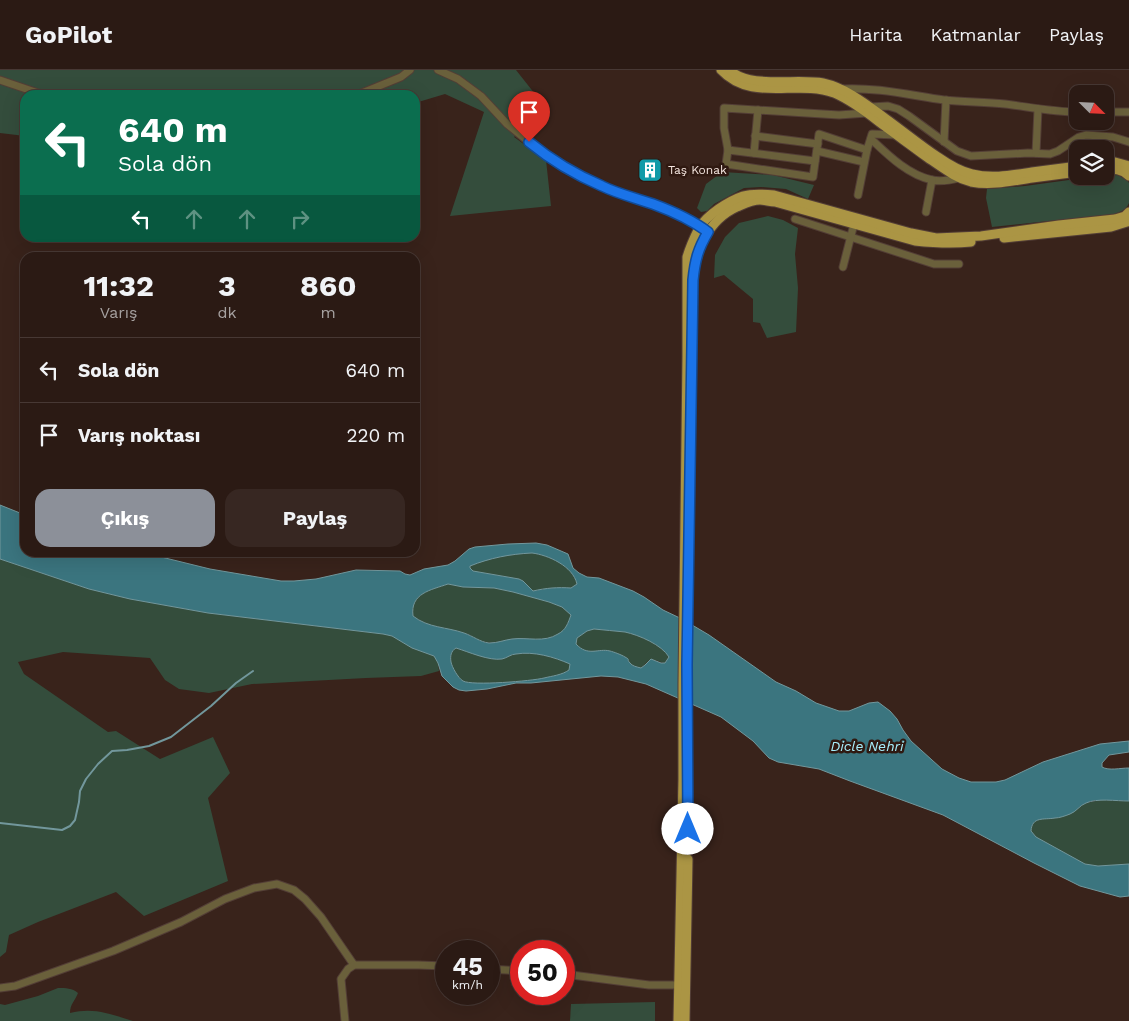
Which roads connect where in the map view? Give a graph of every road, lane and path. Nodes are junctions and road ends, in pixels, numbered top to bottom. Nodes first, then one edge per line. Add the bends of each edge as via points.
1 (410, 70) edge
2 (438, 70) edge
3 (721, 70) edge
4 (730, 70) edge
5 (0, 80) edge
6 (841, 89) junction
7 (29, 90) edge
8 (369, 90) edge
9 (946, 100) junction
10 (1038, 109) junction
11 (758, 110) junction
12 (868, 110) junction
13 (1069, 112) edge
14 (1114, 112) edge
15 (1129, 112) edge
16 (897, 135) junction
17 (755, 136) junction
18 (871, 139) junction
19 (944, 142) junction
20 (1129, 142) edge
21 (817, 147) junction
22 (728, 150) junction
23 (867, 150) junction
24 (754, 153) junction
25 (1036, 153) junction
26 (815, 161) junction
27 (864, 162) junction
28 (1114, 162) edge
29 (1129, 166) edge
30 (1069, 167) edge
31 (1114, 169) edge
32 (1069, 173) edge
33 (1129, 176) edge
34 (959, 178) junction
35 (932, 180) junction
36 (858, 195) dead end
37 (926, 212) dead end
38 (1129, 212) edge
39 (795, 219) dead end
40 (1129, 221) edge
41 (854, 224) junction
42 (700, 226) junction
43 (708, 232) junction
44 (850, 237) junction
45 (959, 264) dead end
46 (843, 267) dead end
47 (689, 356) junction
48 (354, 965) junction
49 (435, 966) edge
50 (575, 975) edge
51 (682, 985) junction
52 (0, 988) edge
53 (345, 1021) edge
54 (678, 1021) edge
55 (685, 1021) edge

1 - 8 street
2 - 42 street via 458,79 481,96 507,124 570,170 603,187 655,205
3 - 12 main road via 738,83 750,87 826,90
4 - 6 main road via 745,79 821,83
5 - 7 street
6 - 9 street via 858,88
6 - 12 main road
9 - 10 street
9 - 19 street
10 - 13 street
10 - 25 street
11 - 12 street via 839,115
11 - 17 street
11 - 22 street via 724,108
12 - 16 main road
12 - 19 street via 888,106 898,109
12 - 30 main road via 952,166 968,173 1003,176
14 - 15 street
16 - 18 street via 872,134
16 - 34 main road
17 - 21 street
17 - 24 street
18 - 23 street
18 - 35 street via 902,166
19 - 25 street via 971,156
20 - 25 street via 1086,134 1058,151
21 - 23 street via 819,134
21 - 26 street
21 - 27 street
22 - 24 street
22 - 26 street via 726,164 813,177
23 - 27 street
24 - 26 street
27 - 36 street
28 - 29 main road
31 - 33 main road
32 - 34 main road via 986,184
34 - 35 street
35 - 37 street
38 - 42 main road via 1115,220 981,236 936,238 760,194 727,203
39 - 44 street
40 - 41 main road via 1111,227 956,244 915,241
41 - 43 main road via 758,200 730,210
41 - 44 street
42 - 43 street
42 - 47 main road via 687,257
43 - 47 main road via 696,259
44 - 45 street via 934,264
44 - 46 street
47 - 51 main road
48 - 49 street
48 - 52 street via 305,899 294,890 277,884 254,888 225,899 113,951 15,986
48 - 53 street via 341,979
50 - 51 street via 649,985
51 - 54 main road
51 - 55 main road

